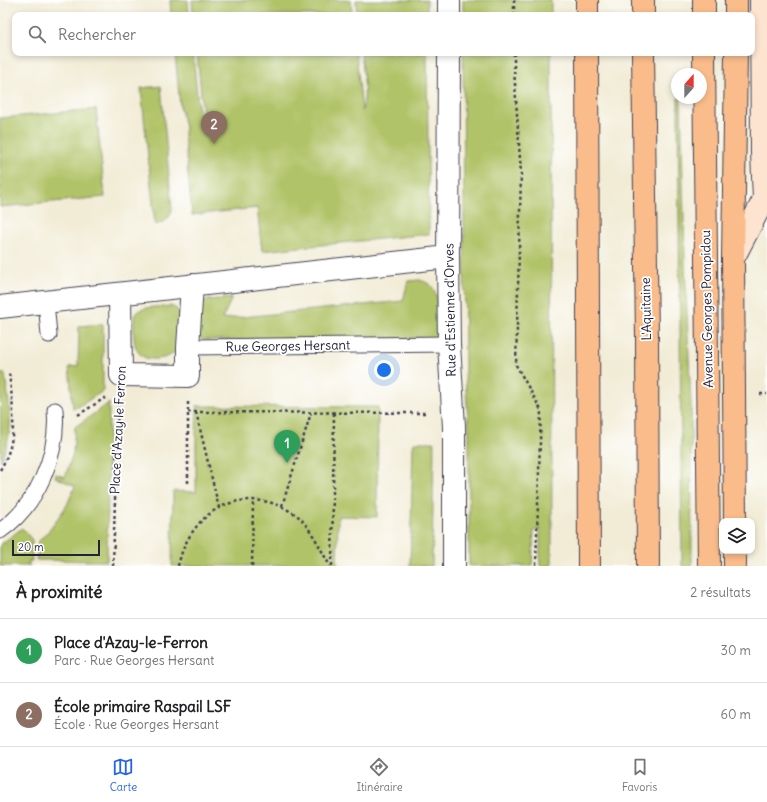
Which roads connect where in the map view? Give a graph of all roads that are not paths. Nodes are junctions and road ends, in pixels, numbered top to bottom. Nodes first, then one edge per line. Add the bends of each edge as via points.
1 (449, 0) edge
2 (587, 0) edge
3 (643, 0) edge
4 (704, 0) edge
5 (736, 0) edge
6 (761, 0) edge
7 (449, 12) edge
8 (587, 12) edge
9 (643, 12) edge
10 (704, 12) edge
11 (736, 12) edge
12 (449, 56) edge
13 (587, 56) edge
14 (643, 56) edge
15 (704, 56) edge
16 (736, 56) edge
17 (448, 257) junction
18 (733, 259) junction
19 (192, 285) junction
20 (120, 294) junction
21 (46, 302) junction
22 (0, 307) edge
23 (49, 335) dead end
24 (449, 344) junction
25 (188, 347) junction
26 (56, 410) dead end
27 (735, 518) edge
28 (0, 531) edge
29 (735, 554) edge
30 (454, 566) edge
31 (589, 566) edge
32 (648, 566) edge
33 (709, 566) edge
34 (735, 566) edge

1 - 7 street
2 - 8 main road
3 - 9 main road
4 - 10 main road
5 - 11 main road
6 - 18 street via 764,200
12 - 17 street, Rue d'Estienne d'Orves
13 - 31 main road
14 - 32 main road, L'Aquitaine
15 - 33 main road, Avenue Georges Pompidou
16 - 18 main road, Avenue Georges Pompidou
17 - 19 street
17 - 24 street, Rue d'Estienne d'Orves
18 - 27 main road, Avenue Georges Pompidou
19 - 20 street
19 - 25 street
20 - 21 street
20 - 25 street, Place d'Azay le Ferron via 120,382 188,376
21 - 22 street
21 - 23 lane
24 - 25 lane, Rue Georges Hersant
24 - 30 street, Rue d'Estienne d'Orves via 453,413
26 - 28 lane via 52,450 40,484 25,508
29 - 34 main road

